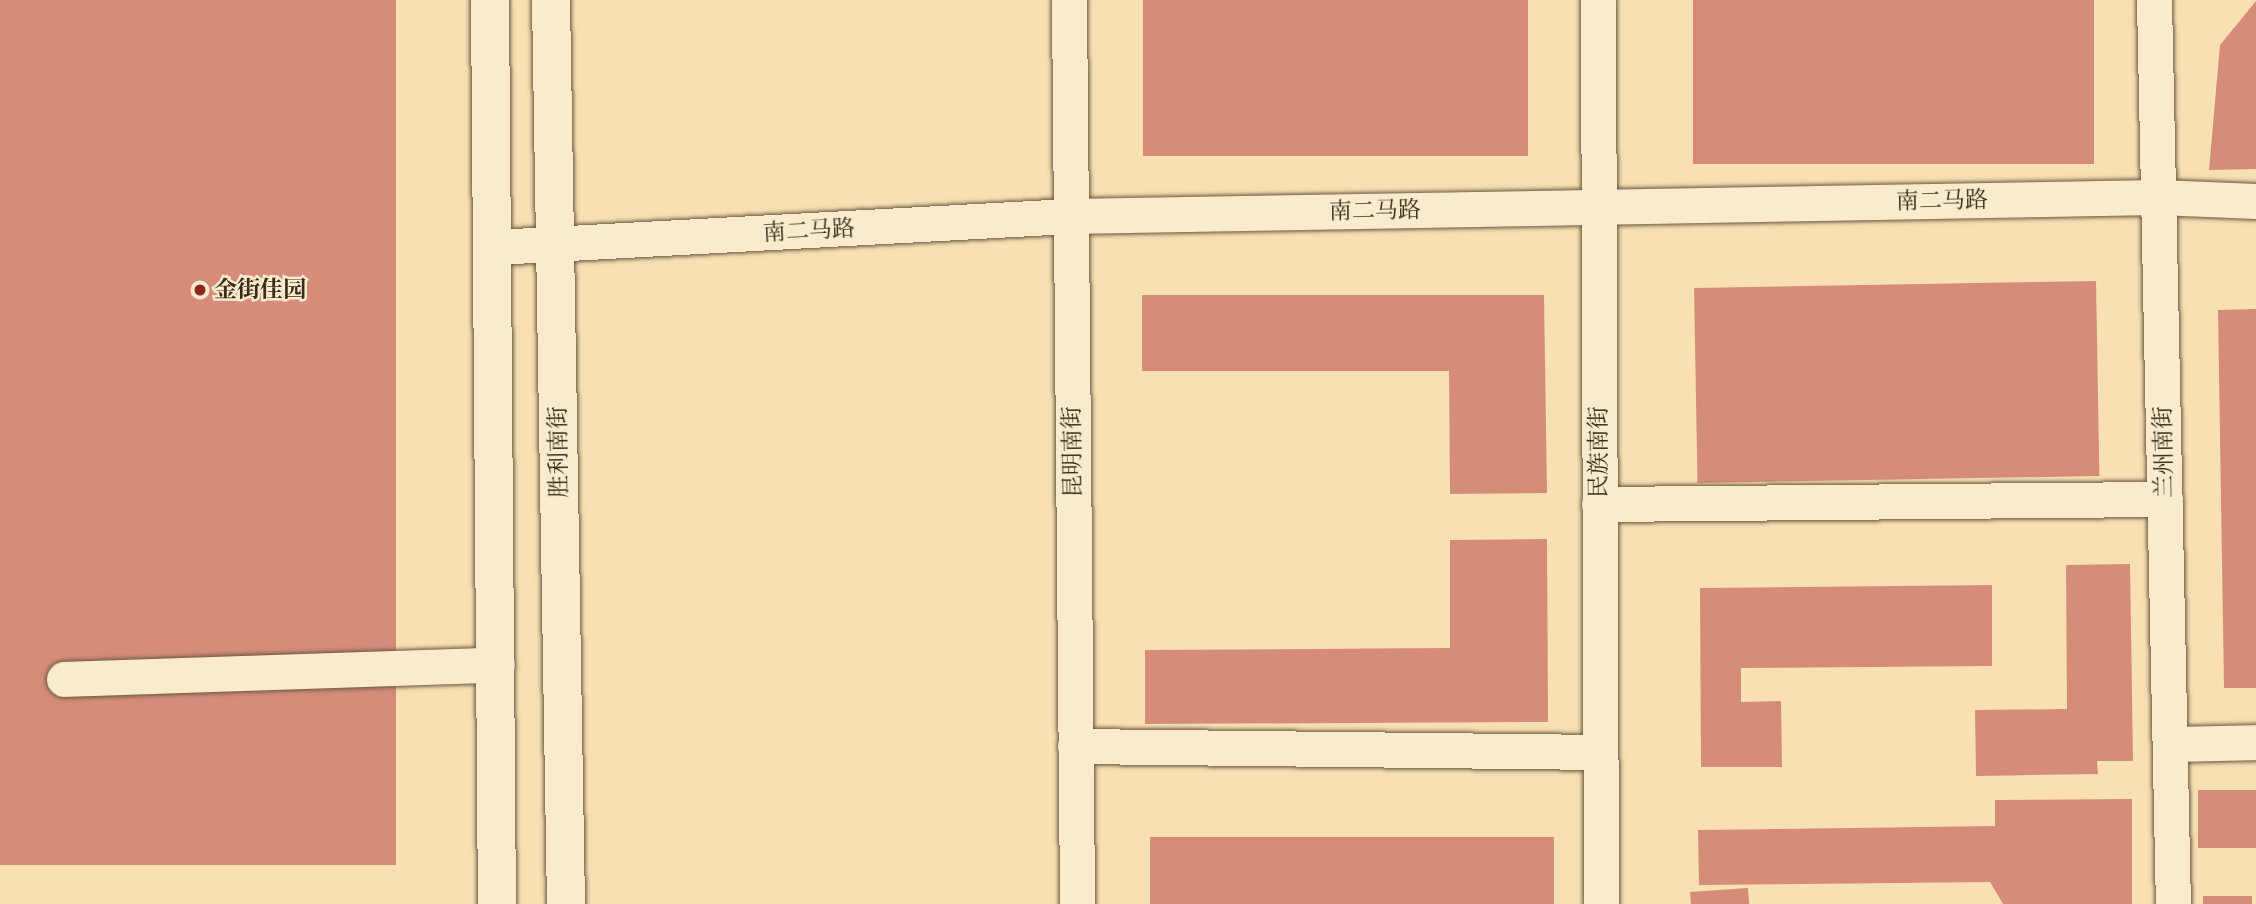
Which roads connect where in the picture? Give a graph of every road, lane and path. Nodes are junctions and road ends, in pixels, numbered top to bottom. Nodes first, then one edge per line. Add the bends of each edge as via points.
1 (490, 0) edge
2 (551, 0) edge
3 (1069, 0) edge
4 (1598, 0) edge
5 (2154, 0) edge
6 (2158, 197) junction
7 (2256, 201) edge
8 (1598, 207) junction
9 (1070, 216) junction
10 (556, 245) junction
11 (495, 247) junction
12 (2165, 499) junction
13 (1599, 504) junction
14 (497, 665) junction
15 (64, 679) dead end
16 (2256, 742) edge
17 (2170, 744) junction
18 (1075, 747) junction
19 (1600, 752) junction
20 (497, 904) edge
21 (566, 904) edge
22 (1077, 904) edge
23 (1601, 904) edge
24 (2173, 904) edge

1 - 11 main road
2 - 10 main road, 胜利南街
3 - 9 street, 昆明南街
4 - 8 street, 民族南街
5 - 6 street, 兰州南街
6 - 7 street, 南二马路
6 - 8 street, 南二马路
6 - 12 street, 兰州南街
8 - 9 street, 南二马路
8 - 13 street, 民族南街
9 - 10 street, 南二马路
9 - 18 street, 昆明南街
10 - 11 street, 南二马路
10 - 21 main road, 胜利南街
11 - 14 main road
12 - 13 street
12 - 17 street, 兰州南街
13 - 19 street, 民族南街
14 - 15 street
14 - 20 main road
16 - 17 street
17 - 24 street, 兰州南街
18 - 19 street
18 - 22 street, 昆明南街
19 - 23 street, 民族南街

